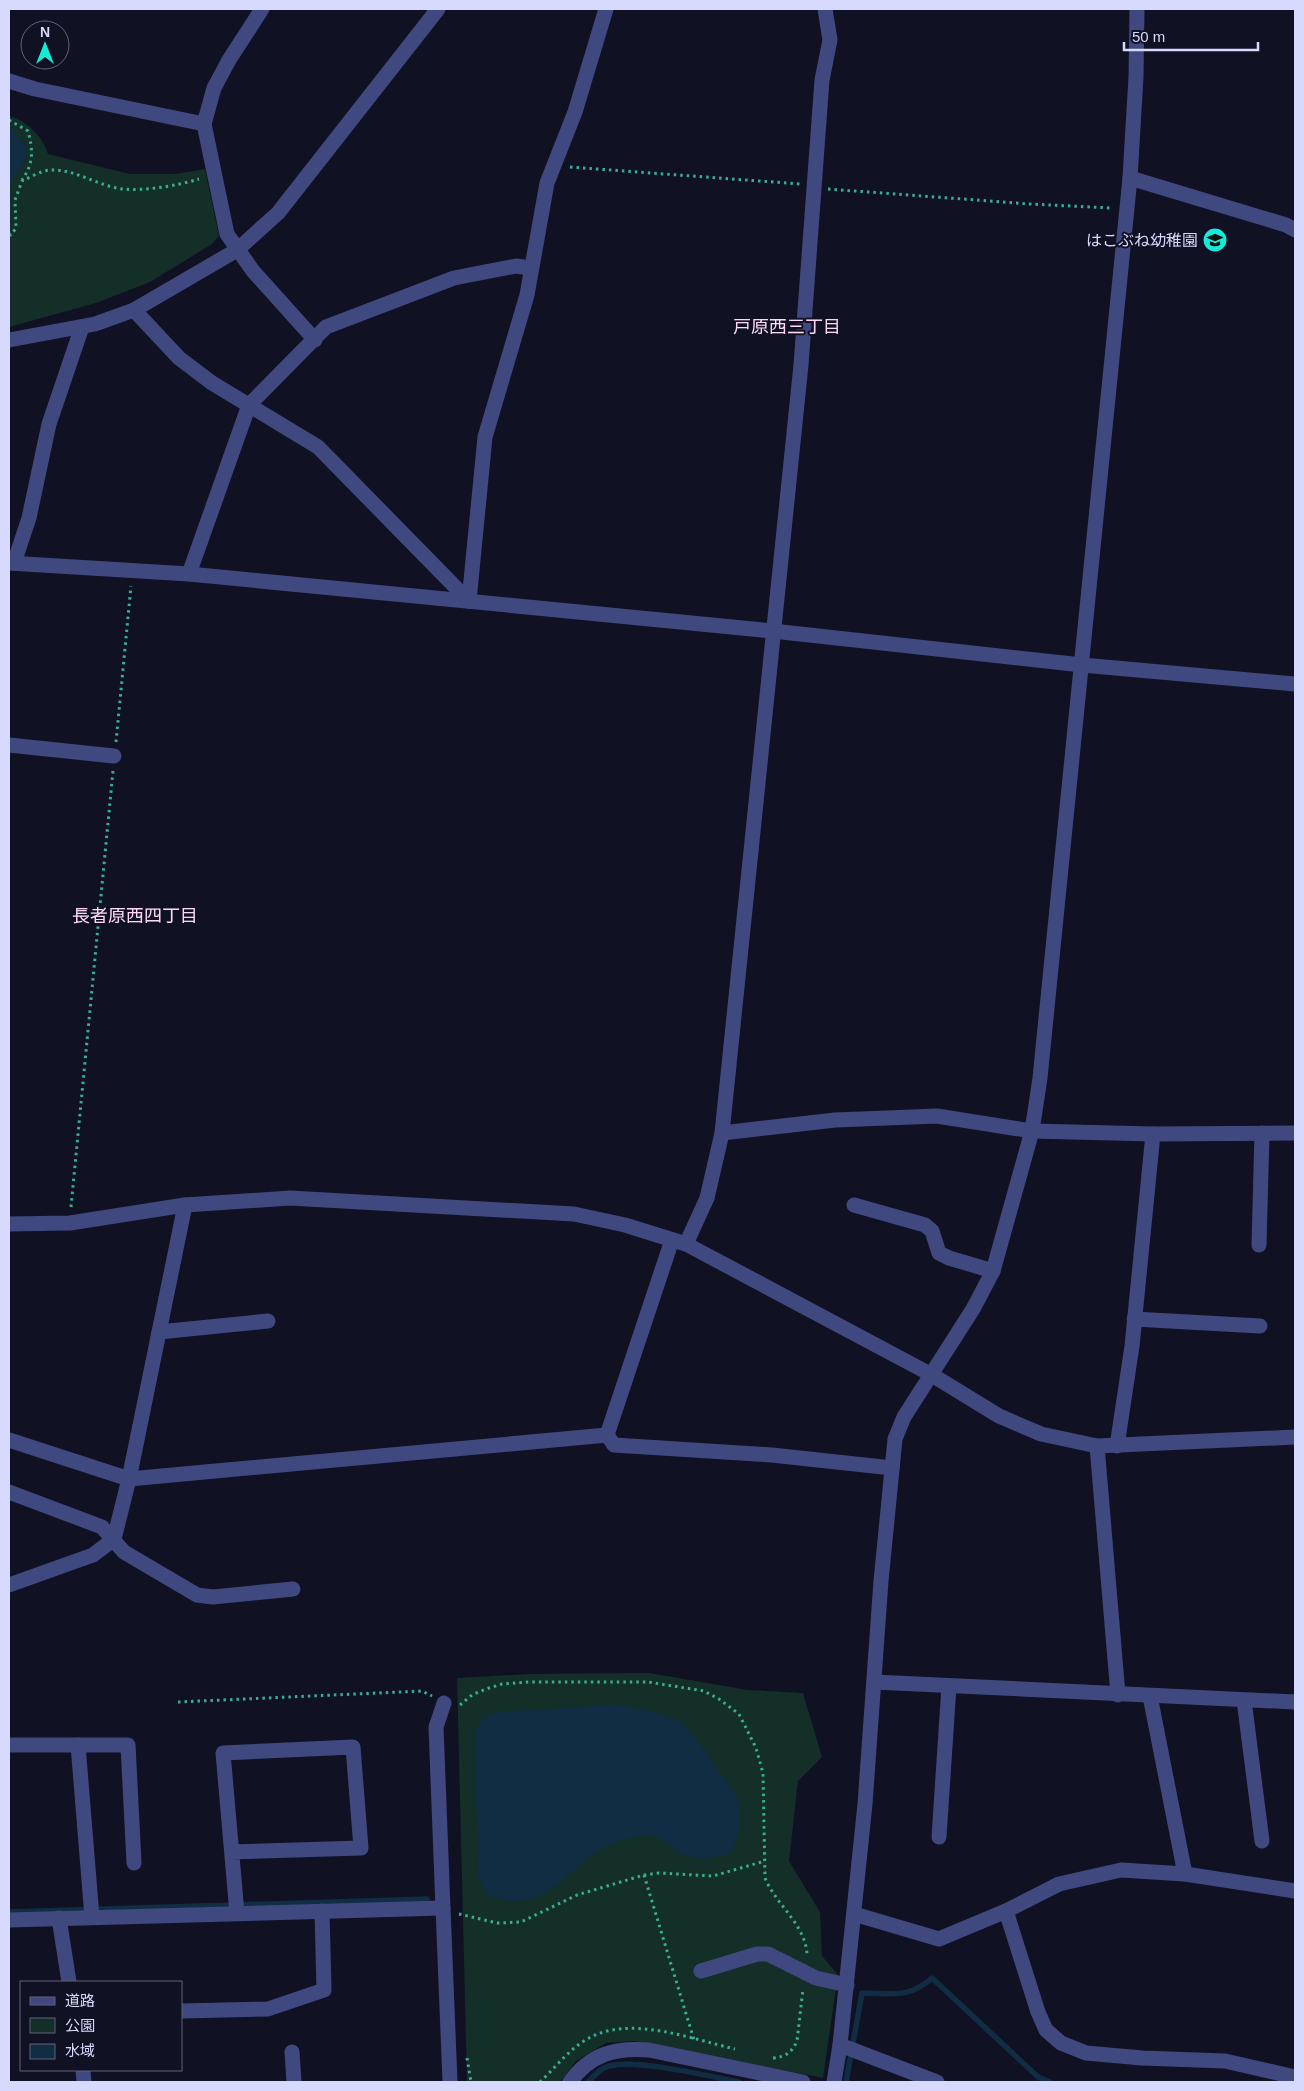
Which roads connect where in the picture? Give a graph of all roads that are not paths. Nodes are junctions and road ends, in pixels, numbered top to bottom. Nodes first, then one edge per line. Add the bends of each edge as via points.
1 (262, 9) edge
2 (438, 9) edge
3 (606, 9) edge
4 (825, 9) edge
5 (1137, 9) edge
6 (9, 81) edge
7 (204, 124) junction
8 (1130, 178) junction
9 (1295, 230) edge
10 (237, 250) junction
11 (530, 268) junction
12 (134, 310) junction
13 (82, 327) junction
14 (9, 340) edge
15 (315, 340) junction
16 (249, 405) junction
17 (11, 563) edge
18 (189, 574) junction
19 (469, 601) junction
20 (773, 631) junction
21 (1082, 665) junction
22 (1295, 684) edge
23 (9, 745) edge
24 (114, 756) road end
25 (1032, 1131) junction
26 (722, 1133) junction
27 (1262, 1133) junction
28 (1295, 1133) edge
29 (1152, 1134) junction
30 (185, 1205) junction
31 (854, 1205) dead end
32 (9, 1224) edge
33 (672, 1240) junction
34 (686, 1244) junction
35 (1259, 1245) dead end
36 (993, 1271) junction
37 (1134, 1319) junction
38 (268, 1321) dead end
39 (1260, 1326) dead end
40 (159, 1332) junction
41 (932, 1375) junction
42 (607, 1435) junction
43 (1295, 1437) edge
44 (9, 1440) edge
45 (1097, 1446) junction
46 (1117, 1446) junction
47 (892, 1468) junction
48 (129, 1479) junction
49 (9, 1492) edge
50 (114, 1539) junction
51 (9, 1585) edge
52 (293, 1589) dead end
53 (874, 1682) junction
54 (949, 1686) junction
55 (1118, 1695) junction
56 (1150, 1696) junction
57 (1244, 1700) junction
58 (1295, 1702) edge
59 (444, 1703) road end
60 (9, 1745) edge
61 (78, 1745) junction
62 (939, 1837) dead end
63 (1262, 1841) dead end
64 (232, 1852) junction
65 (134, 1863) dead end
66 (1186, 1874) junction
67 (1295, 1892) edge
68 (443, 1908) junction
69 (322, 1911) junction
70 (1006, 1911) junction
71 (237, 1913) junction
72 (854, 1914) junction
73 (92, 1917) junction
74 (59, 1918) junction
75 (9, 1920) edge
76 (701, 1971) dead end
77 (69, 1981) edge
78 (847, 1985) junction
79 (182, 2011) edge
80 (840, 2045) junction
81 (292, 2052) dead end
82 (1295, 2077) edge
83 (294, 2082) edge
84 (450, 2082) edge
85 (570, 2082) edge
86 (803, 2082) edge
87 (834, 2082) edge
88 (936, 2082) edge

1 - 7 street via 214,88
2 - 10 street via 278,213
3 - 11 street via 575,112 548,183
4 - 20 street via 830,40 822,80 801,365
5 - 8 street
6 - 7 street
7 - 10 street via 227,234
8 - 9 street
8 - 21 street
10 - 12 street
10 - 15 street
11 - 15 street via 516,266 454,278 326,326
11 - 19 street via 527,295 485,437
12 - 13 street
12 - 16 street via 179,358
13 - 14 street
13 - 17 street via 49,424 29,518
15 - 16 street
16 - 18 street
16 - 19 street via 318,447
17 - 18 street
18 - 19 street
19 - 20 street
20 - 21 street
20 - 26 street
21 - 22 street
21 - 25 street
23 - 24 street
25 - 26 street via 937,1116 835,1120
25 - 29 street
25 - 36 street
26 - 34 street via 707,1198
27 - 28 street
27 - 29 street
27 - 35 street
29 - 37 street
30 - 32 street via 70,1223
30 - 33 street via 290,1198 514,1209 574,1214
30 - 40 street
31 - 36 street via 926,1225 932,1231 939,1253
33 - 34 street
33 - 42 street
34 - 41 street
36 - 41 street
37 - 39 street
37 - 46 street
38 - 40 street
40 - 48 street
41 - 45 street via 999,1416 1041,1434
41 - 47 street via 901,1425 895,1439
42 - 47 street via 614,1445 772,1455
42 - 48 street
43 - 46 street
44 - 48 street
45 - 46 street
45 - 55 street
47 - 53 street
48 - 50 street
49 - 50 street via 102,1526
50 - 51 street via 94,1555
50 - 52 street via 124,1552 197,1594 213,1597
53 - 54 street
53 - 72 street
54 - 55 street
54 - 62 street
55 - 56 street
56 - 57 street
56 - 66 street
57 - 58 street
57 - 63 street
59 - 68 street via 436,1727
60 - 61 street
61 - 65 street via 128,1745
61 - 73 street
64 - 64 street via 223,1753 353,1747 361,1848
64 - 71 street
66 - 67 street
66 - 70 street via 1121,1870 1059,1884
68 - 69 street
68 - 84 street
69 - 71 street
69 - 79 street via 324,1990 268,2009
70 - 72 street via 939,1939
70 - 82 street via 1038,2012 1046,2030 1061,2043 1086,2053 1225,2061
71 - 73 street
72 - 78 street
73 - 74 street
74 - 75 street
74 - 77 street
76 - 78 street via 757,1954 768,1954 805,1974
78 - 80 street
80 - 87 street
80 - 88 street
81 - 83 street
85 - 86 street via 580,2069 610,2051 630,2048

